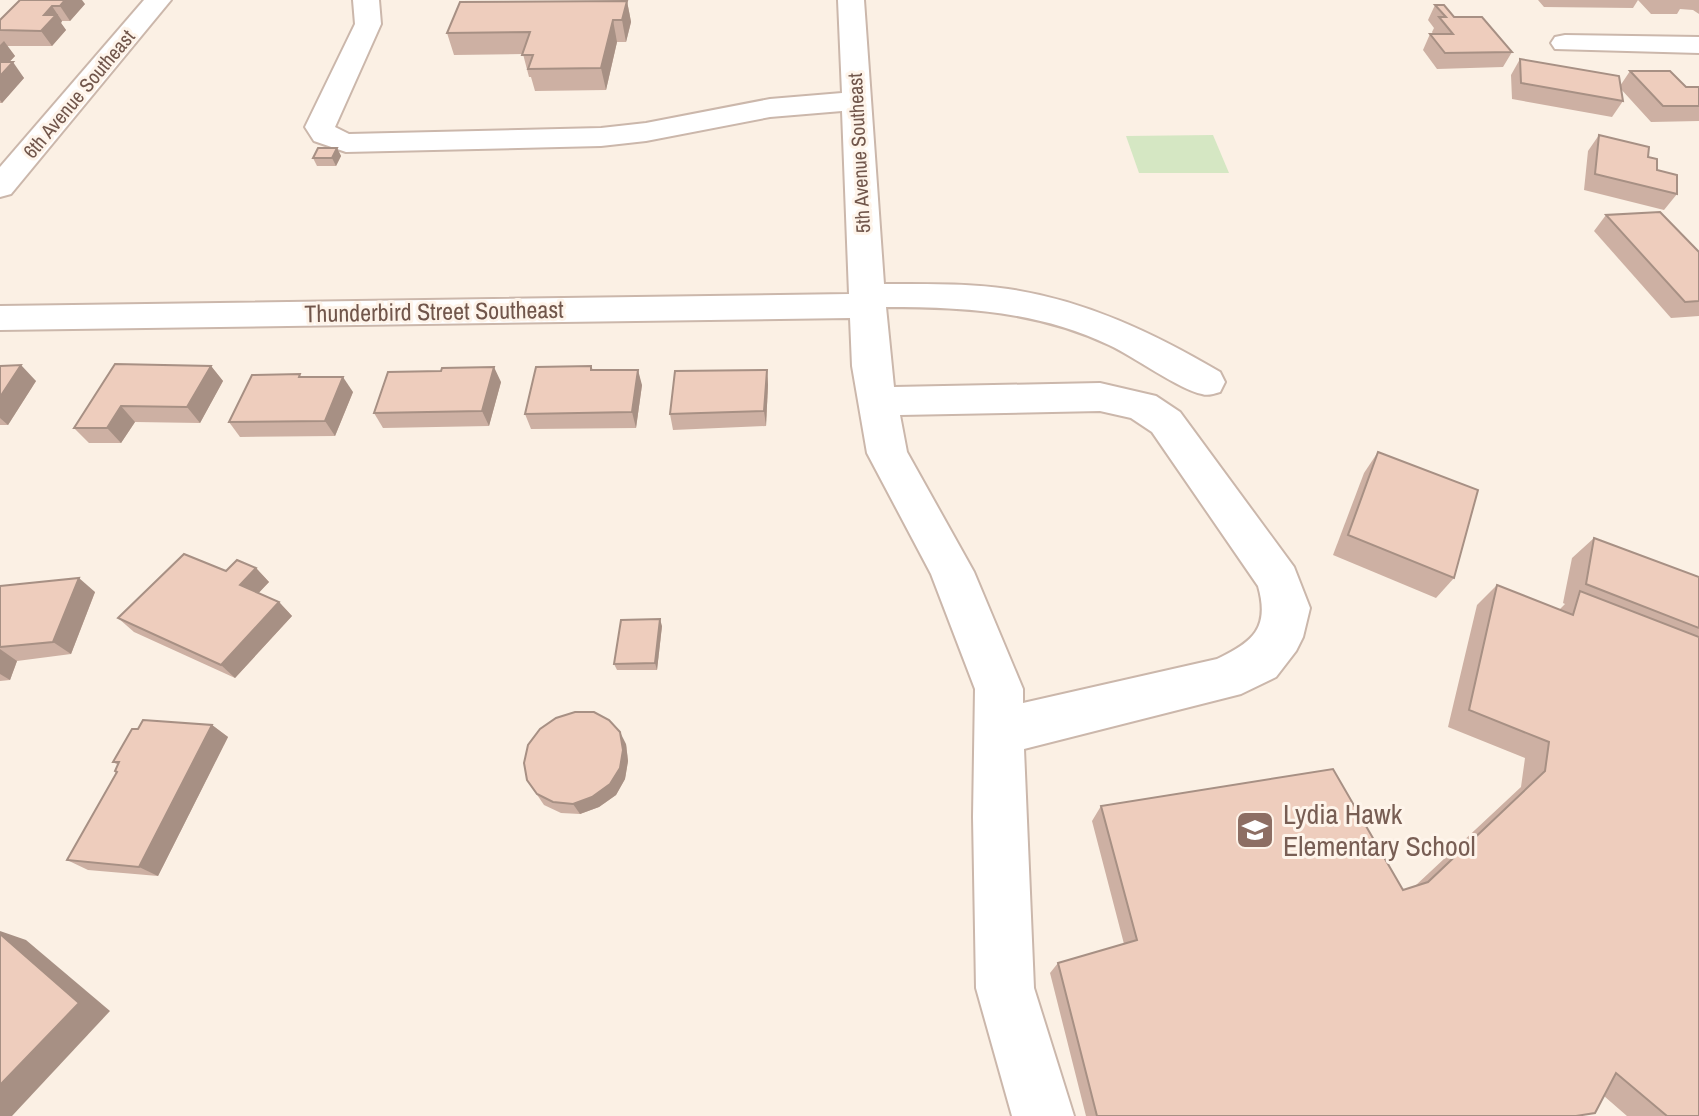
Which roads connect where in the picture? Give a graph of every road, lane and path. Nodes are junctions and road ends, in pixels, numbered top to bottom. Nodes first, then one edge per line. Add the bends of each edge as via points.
1 (158, 0) edge
2 (366, 0) edge
3 (851, 0) edge
4 (1565, 43) dead end
5 (1699, 45) edge
6 (856, 101) junction
7 (0, 187) edge
8 (867, 301) junction
9 (0, 318) edge
10 (1206, 382) dead end
11 (877, 401) junction
12 (999, 732) junction
13 (1043, 1116) edge

1 - 7 street, 6th Avenue Southeast
2 - 6 street via 368,24 320,127 325,135 346,143 601,137 770,108
3 - 6 street, 5th Avenue Southeast
4 - 5 street
6 - 8 street, 5th Avenue Southeast
8 - 9 street, Thunderbird Street Southeast
8 - 10 street, Thunderbird Street Southeast via 955,296 1067,314 1116,332
8 - 11 street, 5th Avenue Southeast
11 - 12 street, 5th Avenue Southeast via 887,453 952,572 999,689
11 - 12 street via 1100,397 1142,406 1166,422 1278,580 1287,608 1280,637 1259,662 1224,679
12 - 13 street, 5th Avenue Southeast via 1005,988

